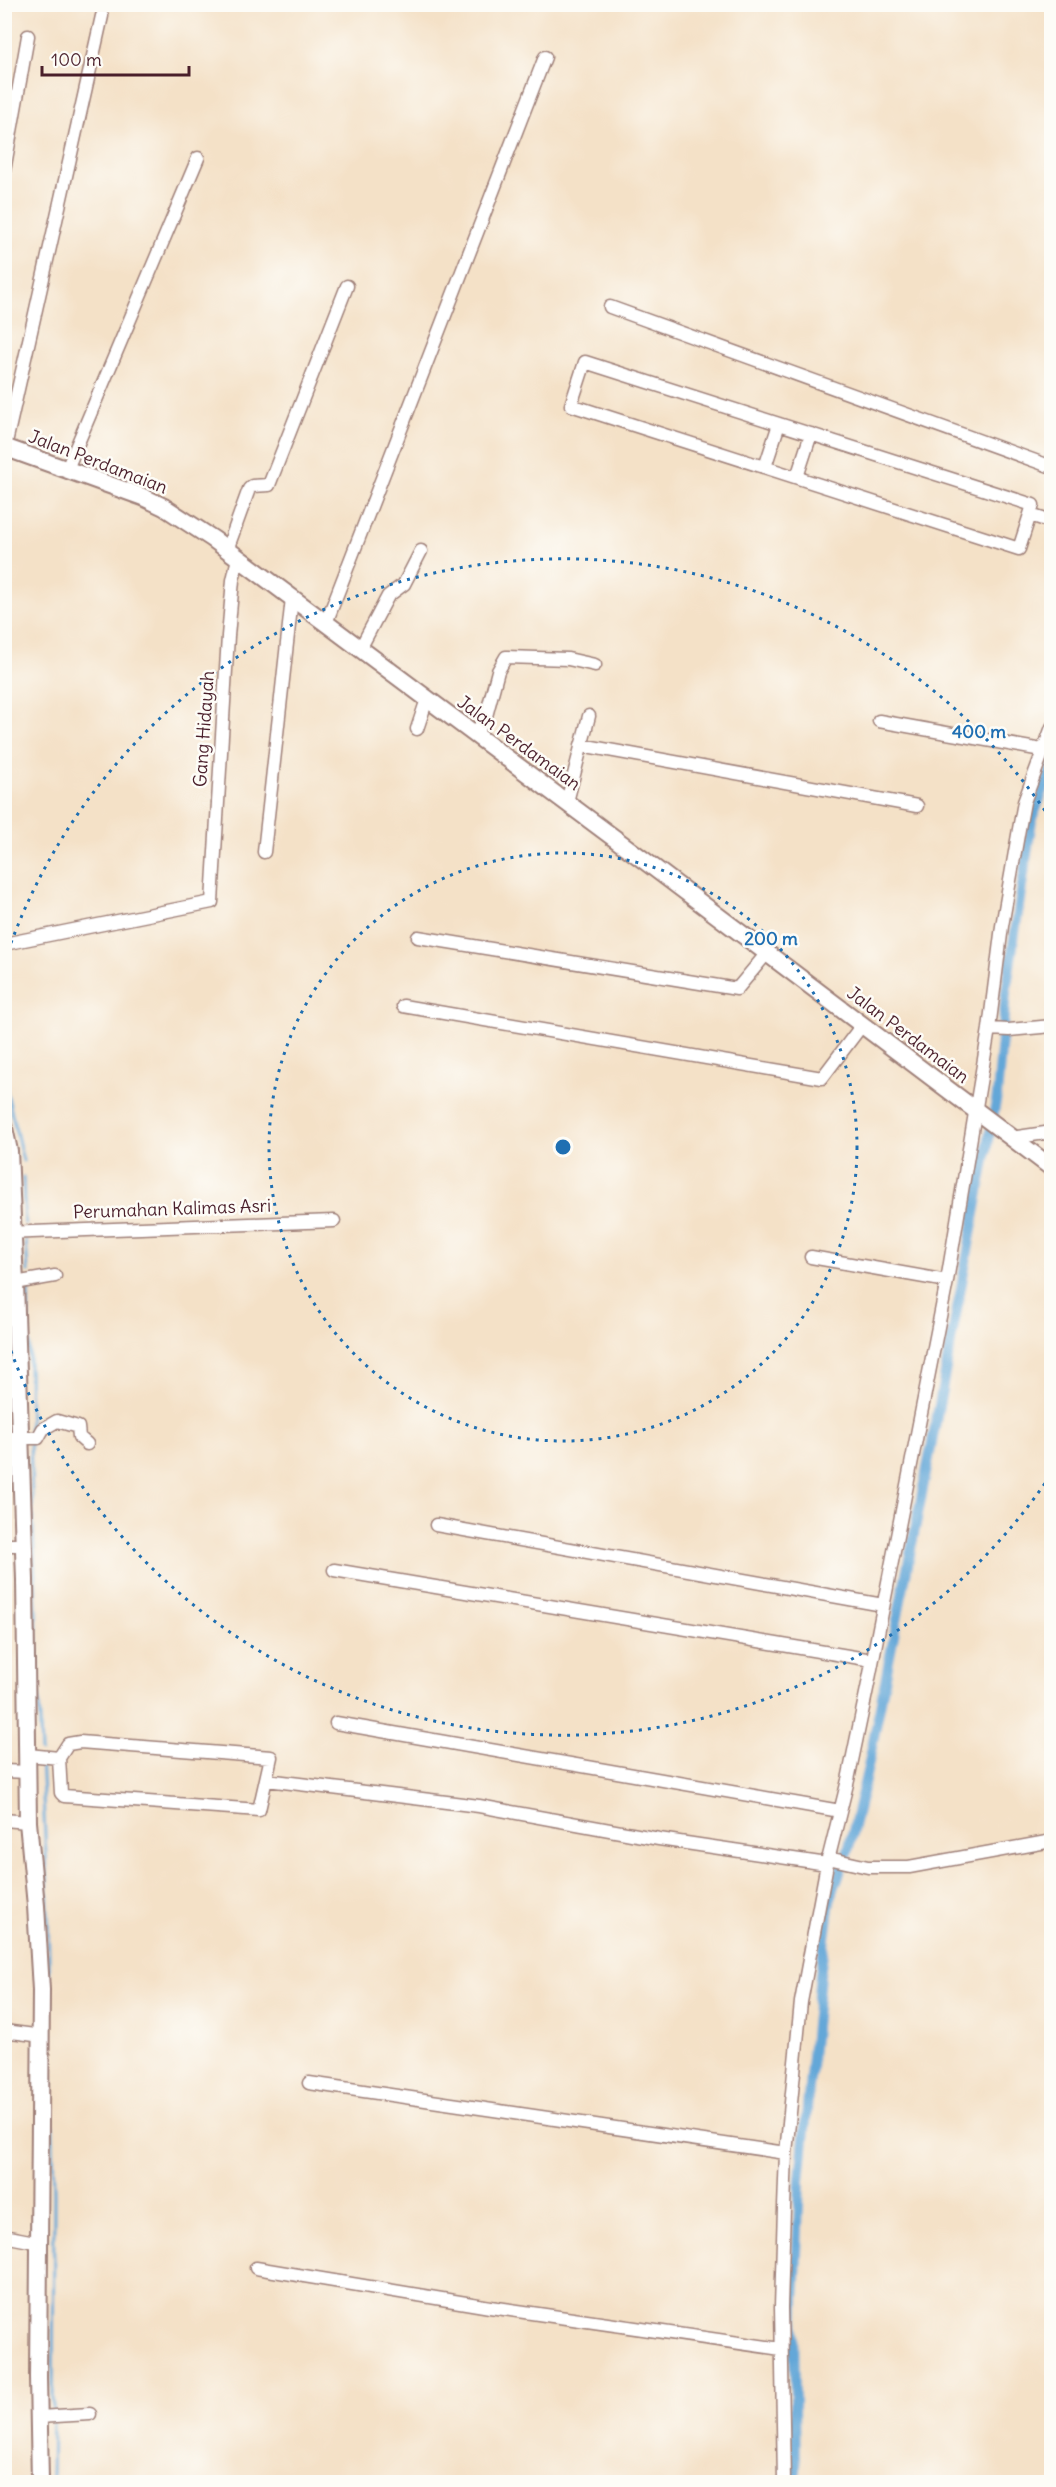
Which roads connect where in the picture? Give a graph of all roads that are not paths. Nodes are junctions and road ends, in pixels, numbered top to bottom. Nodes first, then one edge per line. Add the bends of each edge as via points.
1 (102, 16) dead end
2 (28, 36) dead end
3 (545, 57) dead end
4 (198, 158) dead end
5 (4, 171) edge
6 (347, 286) dead end
7 (610, 307) dead end
8 (779, 424) junction
9 (811, 434) junction
10 (5, 447) edge
11 (765, 467) junction
12 (1052, 467) edge
13 (67, 469) junction
14 (797, 477) junction
15 (1030, 515) junction
16 (1052, 522) edge
17 (421, 551) dead end
18 (233, 554) junction
19 (292, 598) junction
20 (326, 623) junction
21 (360, 649) junction
22 (595, 665) dead end
23 (427, 699) junction
24 (589, 716) dead end
25 (879, 721) dead end
26 (1052, 727) edge
27 (417, 729) dead end
28 (474, 734) junction
29 (581, 746) junction
30 (1042, 750) junction
31 (567, 802) junction
32 (917, 806) dead end
33 (264, 852) dead end
34 (418, 937) dead end
35 (4, 944) edge
36 (766, 953) junction
37 (403, 1006) dead end
38 (862, 1025) junction
39 (1052, 1026) edge
40 (999, 1030) junction
41 (986, 1118) junction
42 (4, 1128) edge
43 (1052, 1132) edge
44 (1011, 1138) junction
45 (1052, 1168) edge
46 (7, 1180) edge
47 (334, 1221) dead end
48 (8, 1233) edge
49 (811, 1257) dead end
50 (55, 1276) dead end
51 (947, 1281) junction
52 (15, 1283) junction
53 (21, 1438) edge
54 (87, 1444) dead end
55 (436, 1525) dead end
56 (4, 1545) edge
57 (23, 1545) junction
58 (334, 1570) dead end
59 (883, 1605) junction
60 (872, 1660) junction
61 (336, 1724) dead end
62 (59, 1758) junction
63 (34, 1760) junction
64 (4, 1771) edge
65 (267, 1780) junction
66 (840, 1811) junction
67 (4, 1820) edge
68 (28, 1822) junction
69 (1052, 1841) edge
70 (830, 1860) junction
71 (4, 2031) edge
72 (42, 2036) junction
73 (309, 2083) dead end
74 (786, 2153) junction
75 (4, 2236) edge
76 (40, 2243) junction
77 (256, 2268) dead end
78 (781, 2349) junction
79 (90, 2414) dead end
80 (47, 2417) junction
81 (40, 2482) edge
82 (784, 2482) edge

1 - 10 street
2 - 5 street
3 - 20 street
4 - 13 street
6 - 18 street, Gang Hidayah via 269,485 249,489
7 - 12 street
8 - 9 street
8 - 11 street
8 - 11 street via 585,362 571,405
9 - 14 street
9 - 15 street via 1033,505
10 - 13 street, Jalan Perdamaian
11 - 14 street
13 - 18 street, Jalan Perdamaian via 153,502
14 - 15 street via 1019,549
15 - 16 street
17 - 21 street via 404,584 388,596
18 - 19 street, Jalan Perdamaian
18 - 35 street, Gang Hidayah via 212,902
19 - 20 street, Jalan Perdamaian
19 - 33 street
20 - 21 street, Jalan Perdamaian
21 - 23 street, Jalan Perdamaian
22 - 28 street via 568,659 506,657 498,670 485,720
23 - 27 street
23 - 28 street, Jalan Perdamaian
24 - 29 street
25 - 30 street
26 - 30 street
28 - 31 street, Jalan Perdamaian
29 - 31 street
29 - 32 street
30 - 40 street via 1024,802 1002,926
31 - 36 street, Jalan Perdamaian
34 - 36 street via 737,989
36 - 38 street, Jalan Perdamaian
37 - 38 street via 822,1078
38 - 41 street, Jalan Perdamaian
39 - 40 street
40 - 41 street
41 - 44 street, Jalan Perdamaian
41 - 51 street
42 - 46 street via 9,1151
43 - 44 street
44 - 45 street, Jalan Perdamaian
46 - 48 street
47 - 48 street, Perumahan Kalimas Asri
48 - 52 street
49 - 51 street
50 - 52 street
51 - 59 street
52 - 53 street
53 - 54 street via 38,1438 43,1429 57,1421 78,1428 79,1437
53 - 57 street
55 - 59 street
56 - 57 street
57 - 63 street
58 - 60 street
59 - 60 street
60 - 66 street
61 - 66 street
62 - 63 street
62 - 65 street via 68,1744 80,1742 271,1756
62 - 65 street via 64,1796 259,1810
63 - 64 street
63 - 68 street
65 - 70 street via 479,1806 659,1839
66 - 70 street
67 - 68 street
68 - 72 street
69 - 70 street via 909,1866 868,1867
70 - 74 street via 801,2002
71 - 72 street
72 - 76 street
73 - 74 street
74 - 78 street
75 - 76 street
76 - 80 street
77 - 78 street
78 - 82 street
79 - 80 street
80 - 81 street

